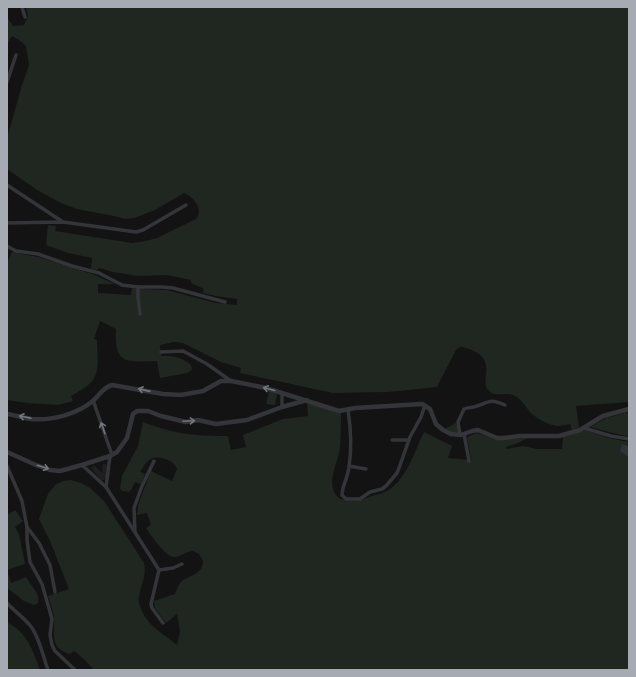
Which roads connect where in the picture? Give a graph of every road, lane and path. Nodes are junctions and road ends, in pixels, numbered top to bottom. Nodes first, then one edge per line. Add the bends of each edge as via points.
1 (22, 7) edge
2 (24, 17) dead end
3 (16, 55) dead end
4 (7, 82) edge
5 (7, 185) edge
6 (186, 205) dead end
7 (62, 222) junction
8 (7, 223) edge
9 (7, 246) edge
10 (138, 287) junction
11 (225, 302) dead end
12 (140, 314) dead end
13 (161, 352) dead end
14 (231, 381) junction
15 (282, 392) junction
16 (93, 400) junction
17 (307, 400) junction
18 (425, 405) junction
19 (505, 405) dead end
20 (282, 407) junction
21 (629, 409) edge
22 (348, 410) junction
23 (8, 414) edge
24 (7, 420) edge
25 (582, 429) junction
26 (462, 435) junction
27 (629, 439) edge
28 (392, 440) dead end
29 (409, 440) junction
30 (7, 452) edge
31 (111, 456) junction
32 (154, 461) dead end
33 (469, 461) dead end
34 (82, 465) junction
35 (7, 466) edge
36 (350, 466) junction
37 (366, 469) dead end
38 (106, 487) junction
39 (28, 526) junction
40 (136, 533) junction
41 (182, 564) dead end
42 (158, 570) junction
43 (56, 592) dead end
44 (7, 603) edge
45 (7, 610) edge
46 (12, 610) junction
47 (163, 623) dead end
48 (48, 670) edge
49 (75, 670) edge

1 - 2 street
3 - 4 street
5 - 7 street
6 - 7 street via 136,232
7 - 8 street
9 - 10 street via 16,251 38,254 99,273 122,285
10 - 11 street via 173,288
10 - 12 street
13 - 14 street via 183,351
15 -> 14 street
14 -> 16 street via 221,381 203,391 181,395 112,385
15 - 17 street
15 - 20 street
16 -> 23 street via 78,410 54,417 32,419
31 -> 16 street
17 - 20 street
17 - 22 street via 338,411
18 - 22 street
18 - 26 street via 430,409 439,428 451,434
18 - 29 street
19 - 26 street via 488,402 464,409 458,422
31 -> 20 street via 125,442 137,411 148,410 182,422 200,420 216,424 247,420
21 - 25 street via 604,416
22 - 36 street via 351,431
23 - 24 street
25 - 26 street via 555,436 500,438 478,430
25 - 27 street
26 - 33 street
28 - 29 street
29 - 36 street via 397,473 384,487 360,499 342,496
30 -> 34 street via 50,470 60,471
31 - 34 street
31 - 38 street
32 - 40 street via 134,508
34 - 38 street
35 - 39 street via 22,501
36 - 37 street
38 - 40 street
39 - 43 street via 50,564
39 - 49 street via 30,562 42,584 52,619 51,643 55,651
40 - 42 street
41 - 42 street
42 - 47 street via 151,604
44 - 46 street
45 - 46 street
46 - 48 street via 28,622 33,630

